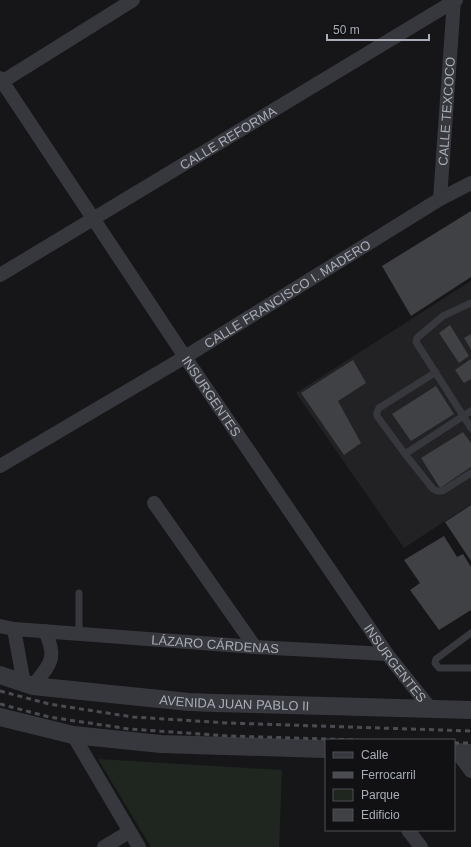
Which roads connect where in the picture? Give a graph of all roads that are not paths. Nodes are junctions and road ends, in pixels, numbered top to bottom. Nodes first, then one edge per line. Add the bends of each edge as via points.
1 (133, 0) edge
2 (455, 0) edge
3 (120, 4) edge
4 (1, 81) edge
5 (471, 183) edge
6 (440, 199) junction
7 (92, 219) junction
8 (0, 275) edge
9 (471, 303) edge
10 (185, 358) junction
11 (436, 372) junction
12 (471, 411) edge
13 (463, 416) junction
14 (471, 428) edge
15 (405, 454) junction
16 (0, 466) edge
17 (471, 472) edge
18 (154, 502) dead end
19 (79, 593) dead end
20 (0, 626) edge
21 (14, 629) junction
22 (45, 631) junction
23 (79, 633) junction
24 (470, 634) edge
25 (255, 647) junction
26 (387, 654) junction
27 (471, 668) edge
28 (0, 675) edge
29 (28, 685) junction
30 (431, 709) junction
31 (471, 710) edge
32 (0, 717) edge
33 (73, 735) junction
34 (325, 749) edge
35 (461, 752) edge
36 (471, 772) edge
37 (409, 831) edge
38 (129, 832) junction
39 (104, 847) edge
40 (139, 847) edge
41 (421, 847) edge

1 - 3 street
2 - 6 street, CALLE TEXCOCO
2 - 7 street, CALLE REFORMA
3 - 4 street
4 - 7 street, INSURGENTES
5 - 6 street, CALLE FRANCISCO I. MADERO
6 - 10 street, CALLE FRANCISCO I. MADERO
7 - 8 street, CALLE REFORMA
7 - 10 street, INSURGENTES
9 - 11 lane via 443,316 417,338 417,345
10 - 16 street, CALLE FRANCISCO I. MADERO
10 - 26 street, INSURGENTES
11 - 13 lane
11 - 15 lane via 379,408 377,412 377,416
12 - 13 lane
13 - 14 lane
13 - 15 lane
15 - 17 lane via 438,492
18 - 25 street
19 - 23 lane
20 - 21 street, LÁZARO CÁRDENAS
21 - 22 street, LÁZARO CÁRDENAS
21 - 29 street
22 - 23 street, LÁZARO CÁRDENAS
22 - 29 street via 52,657 50,663
23 - 25 street, LÁZARO CÁRDENAS
24 - 27 lane via 435,662 439,668
25 - 26 street, LÁZARO CÁRDENAS
26 - 30 street, INSURGENTES
28 - 29 street, AVENIDA JUAN PABLO II
29 - 30 street, AVENIDA JUAN PABLO II via 214,703
30 - 31 street, AVENIDA JUAN PABLO II
32 - 33 street
33 - 34 street via 161,744
33 - 38 street
35 - 36 street
37 - 41 street
38 - 39 street
38 - 40 street

